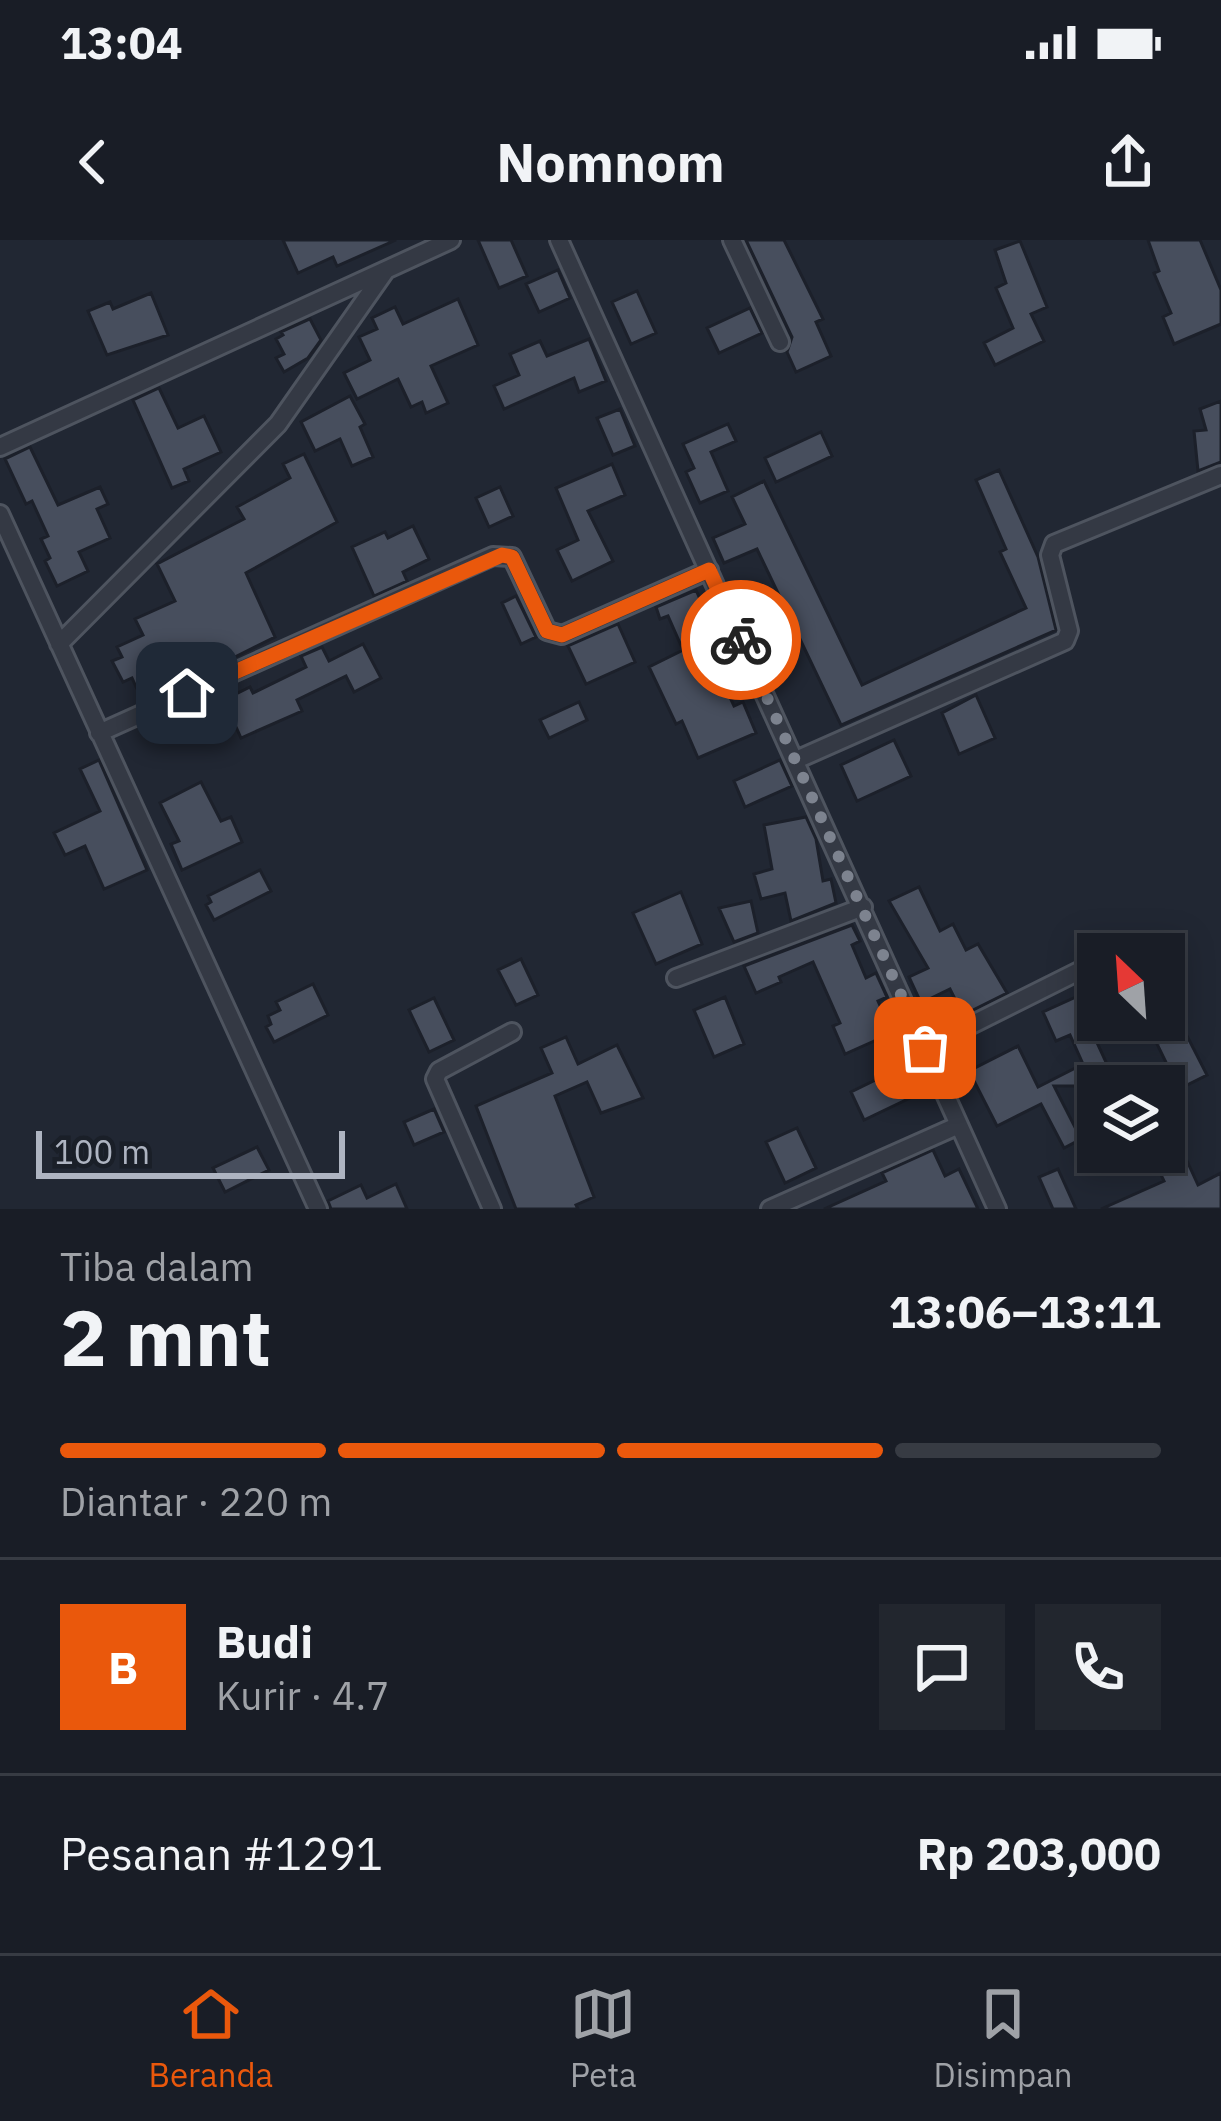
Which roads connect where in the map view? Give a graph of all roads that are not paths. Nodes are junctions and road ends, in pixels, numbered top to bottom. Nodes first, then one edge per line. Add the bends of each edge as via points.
1 (452, 240) edge
2 (559, 240) edge
3 (732, 240) edge
4 (386, 270) junction
5 (780, 343) dead end
6 (0, 447) edge
7 (1221, 475) edge
8 (0, 514) edge
9 (709, 570) junction
10 (59, 644) junction
11 (99, 733) junction
12 (796, 760) junction
13 (863, 907) junction
14 (1077, 971) edge
15 (676, 978) dead end
16 (512, 1033) dead end
17 (925, 1048) junction
18 (959, 1125) junction
19 (318, 1209) edge
20 (493, 1209) edge
21 (770, 1209) edge
22 (997, 1209) edge

1 - 4 street
2 - 9 street
3 - 5 street
4 - 6 street
4 - 10 street via 278,424
7 - 12 street via 1054,544 1065,640
8 - 10 street
9 - 11 street via 553,635 512,557 493,556
9 - 12 street
10 - 11 street
11 - 19 street
12 - 13 street
13 - 15 street
13 - 17 street
14 - 17 street
16 - 20 street via 435,1078
17 - 18 street
18 - 21 street
18 - 22 street

